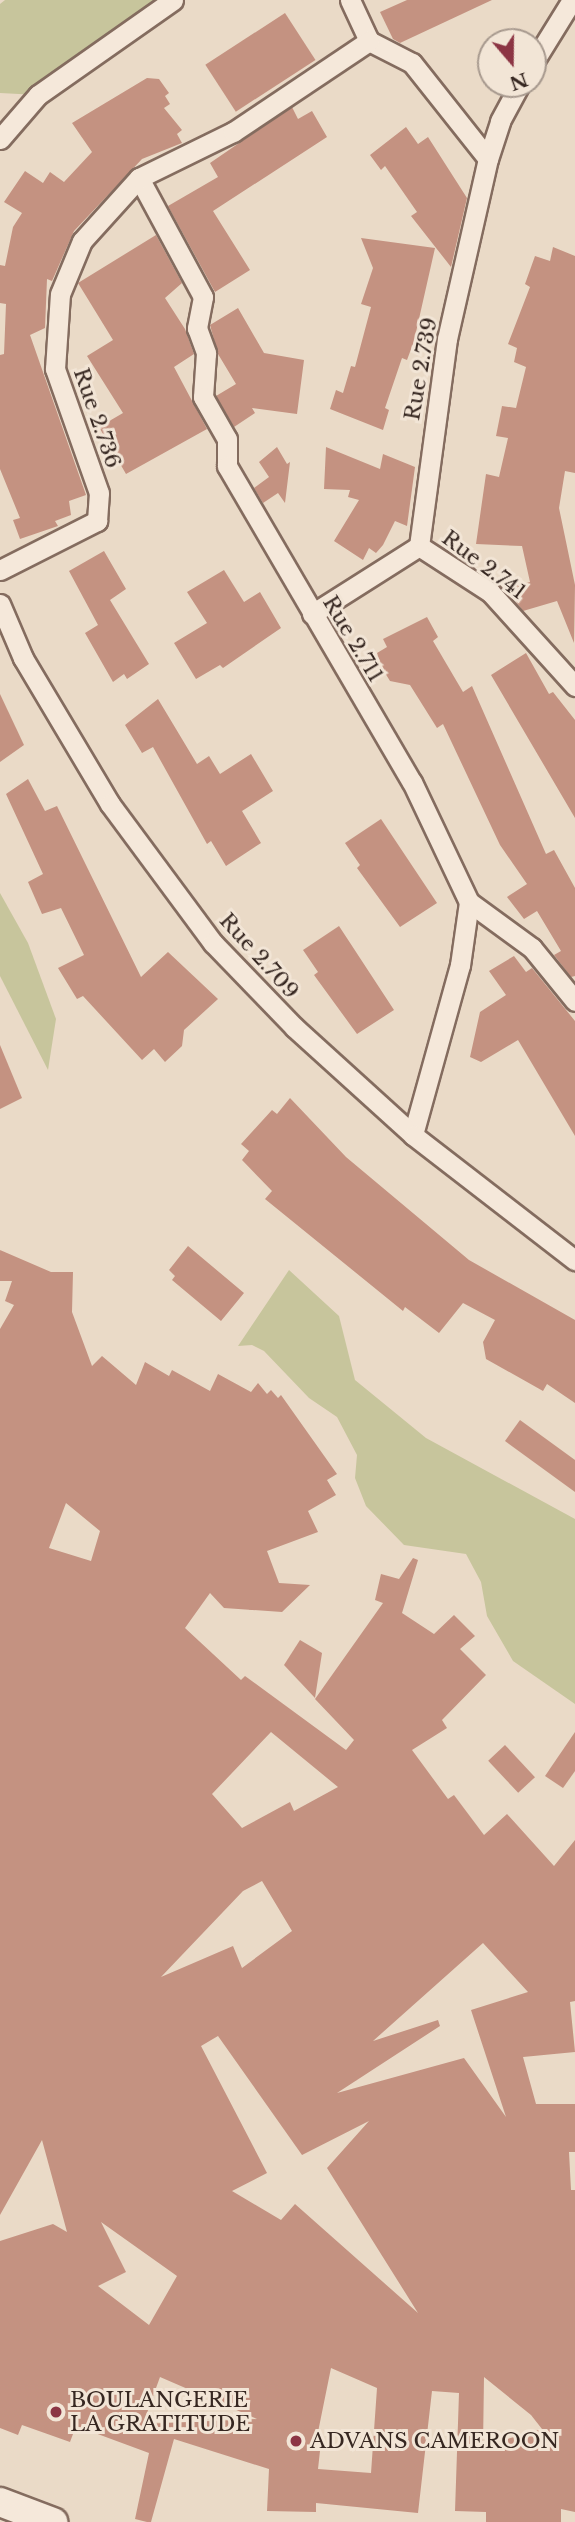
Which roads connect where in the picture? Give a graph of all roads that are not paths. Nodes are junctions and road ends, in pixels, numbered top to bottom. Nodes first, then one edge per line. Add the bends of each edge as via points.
1 (173, 0) edge
2 (350, 0) edge
3 (572, 0) edge
4 (547, 40) edge
5 (369, 41) junction
6 (512, 98) edge
7 (0, 139) edge
8 (488, 159) junction
9 (139, 178) junction
10 (419, 545) junction
11 (0, 570) edge
12 (0, 604) edge
13 (312, 614) junction
14 (575, 686) edge
15 (469, 902) junction
16 (575, 1000) edge
17 (413, 1135) junction
18 (575, 1260) edge
19 (0, 2502) edge
20 (53, 2522) edge

1 - 7 street via 38,95
2 - 5 street
3 - 4 street
5 - 8 street via 412,63
5 - 9 street, Rue 2.736 via 233,132
6 - 8 street, Rue 2.739
8 - 10 street, Rue 2.739 via 447,339
9 - 11 street, Rue 2.736 via 82,241 60,294 55,369 99,492 97,521
9 - 13 street, Rue 2.711 via 203,297 197,328 206,353 203,397 226,439 228,466
10 - 13 street
10 - 14 street, Rue 2.741 via 490,592
12 - 17 street, Rue 2.709 via 23,658 110,804 213,943 294,1027
13 - 15 street, Rue 2.711 via 412,782
15 - 16 street via 532,948
15 - 17 street via 460,965
17 - 18 street, Rue 2.709
19 - 20 main road

